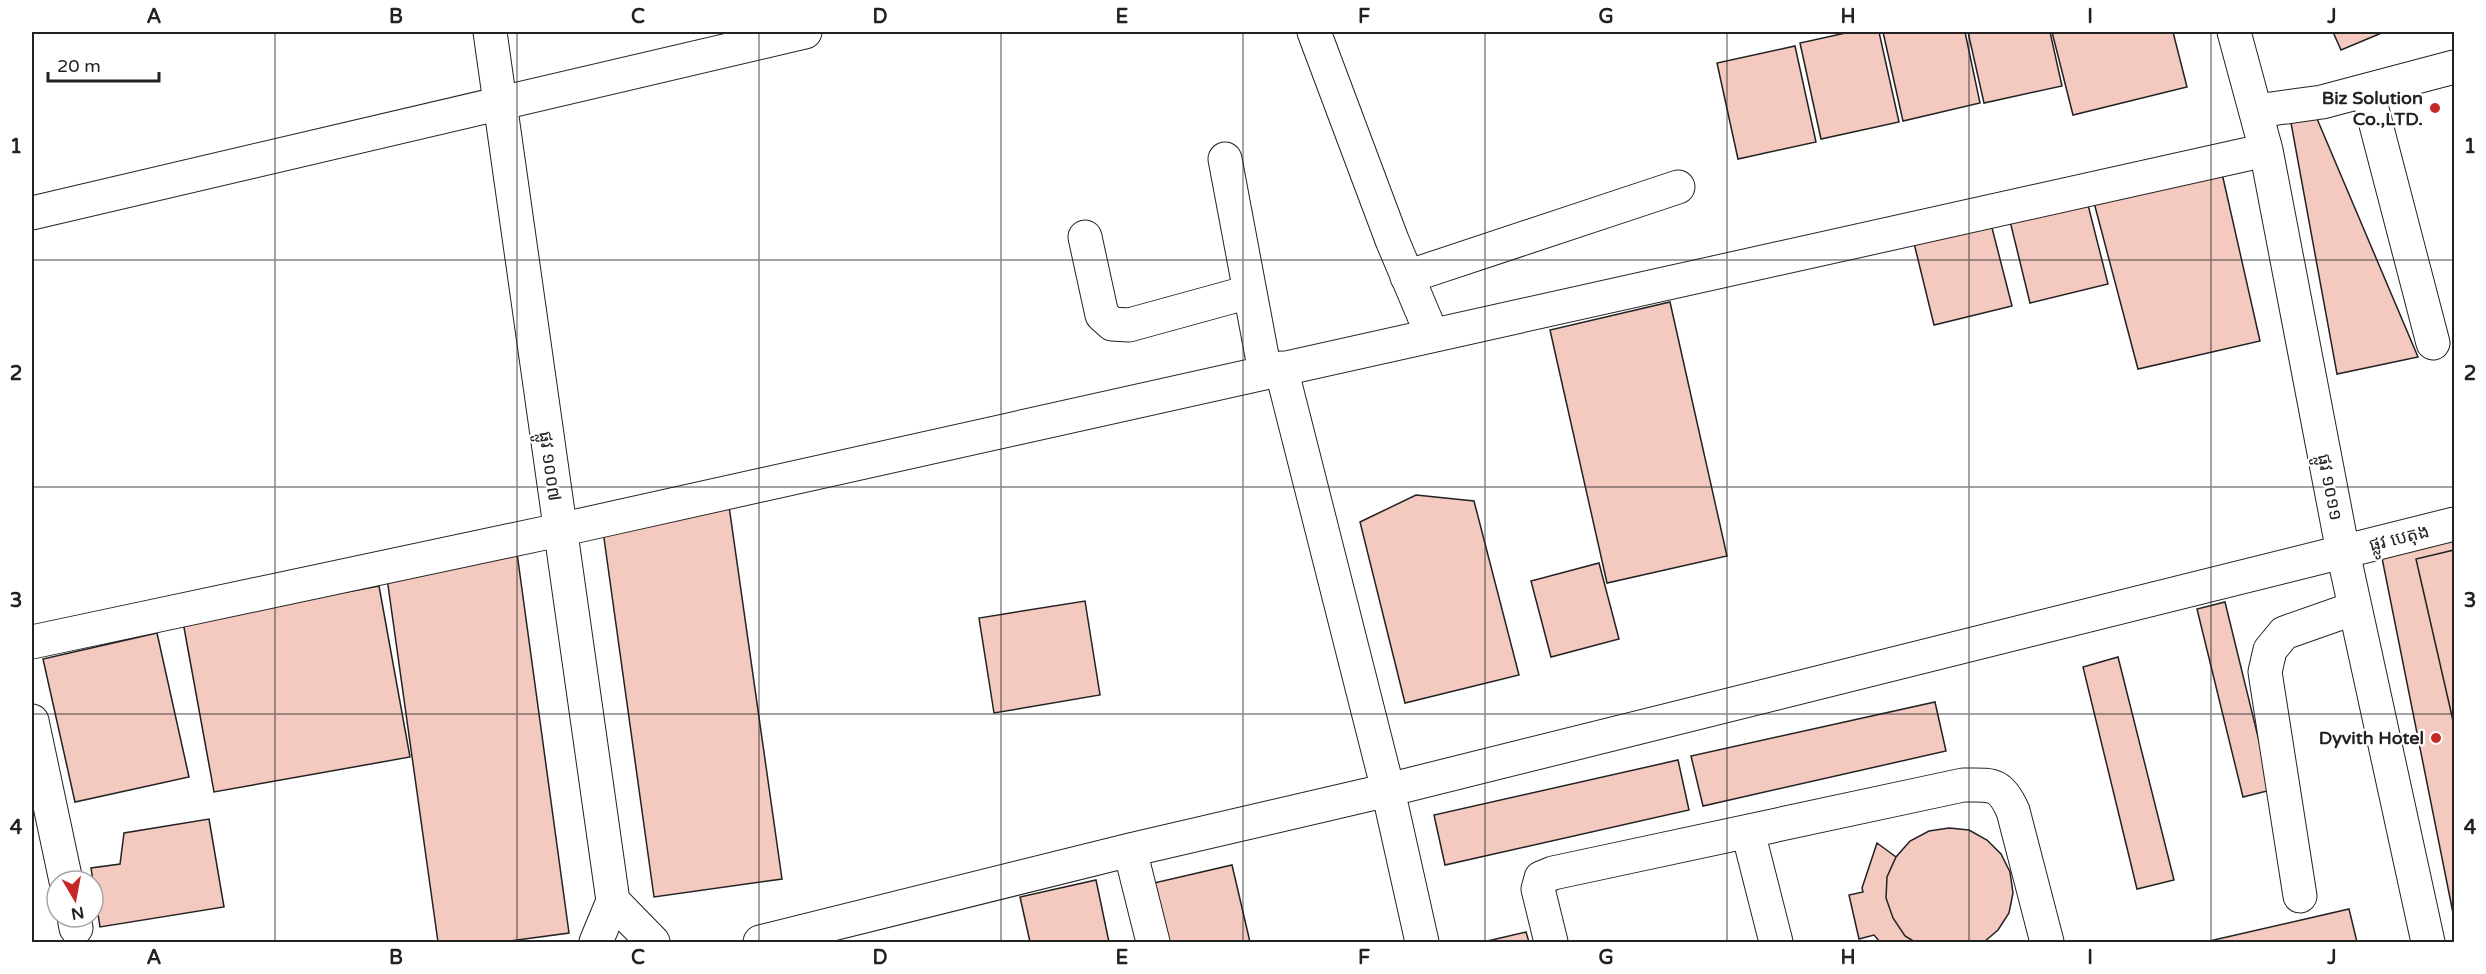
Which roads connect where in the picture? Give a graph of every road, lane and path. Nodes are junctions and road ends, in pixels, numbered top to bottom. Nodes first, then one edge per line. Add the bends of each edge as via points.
1 (490, 32) edge
2 (805, 32) edge
3 (1314, 32) edge
4 (2234, 32) edge
5 (2454, 67) edge
6 (2367, 90) junction
7 (498, 104) junction
8 (2257, 111) junction
9 (2266, 150) junction
10 (1225, 159) dead end
11 (1678, 187) dead end
12 (32, 213) edge
13 (1085, 237) dead end
14 (1407, 277) junction
15 (1249, 292) junction
16 (1432, 335) junction
17 (2433, 343) dead end
18 (1273, 370) junction
19 (2454, 524) edge
20 (559, 530) junction
21 (2343, 552) junction
22 (2355, 608) junction
23 (32, 642) edge
24 (32, 721) edge
25 (1388, 790) junction
26 (1748, 832) junction
27 (1130, 850) junction
28 (63, 869) edge
29 (2300, 896) dead end
30 (613, 901) junction
31 (596, 942) edge
32 (653, 942) edge
33 (760, 942) edge
34 (1153, 942) edge
35 (1422, 942) edge
36 (1551, 942) edge
37 (1776, 942) edge
38 (2047, 942) edge
39 (2428, 942) edge

1 - 7 street, ផ្លូវ ១០០៧
2 - 7 street
3 - 14 street
4 - 8 street, ផ្លូវ ១០១១
5 - 6 street
6 - 8 street via 2322,102
6 - 17 street
7 - 12 street
7 - 20 street, ផ្លូវ ១០០៧
8 - 9 street, ផ្លូវ ១០១១
9 - 16 street
9 - 21 street, ផ្លូវ ១០១១
10 - 15 street
11 - 14 street
13 - 15 street via 1102,315 1112,324 1129,325
14 - 16 street
15 - 18 street
16 - 18 street
18 - 20 street
18 - 25 street
19 - 21 street, ផ្លូវ បេតុង
20 - 23 street
20 - 30 street, ផ្លូវ ១០០៧
21 - 22 street, ផ្លូវ ១០១១
21 - 25 street, ផ្លូវ បេតុង
22 - 29 street via 2284,633 2270,650 2265,672
22 - 39 street, ផ្លូវ ១០១១
24 - 28 street
25 - 27 street, ផ្លូវ បេតុង
25 - 35 street
26 - 36 street via 1541,878 1538,890
26 - 37 street
26 - 38 street via 1963,785 1992,784 2005,792 2013,811
27 - 33 street, ផ្លូវ បេតុង
27 - 34 street
30 - 31 street
30 - 32 street

